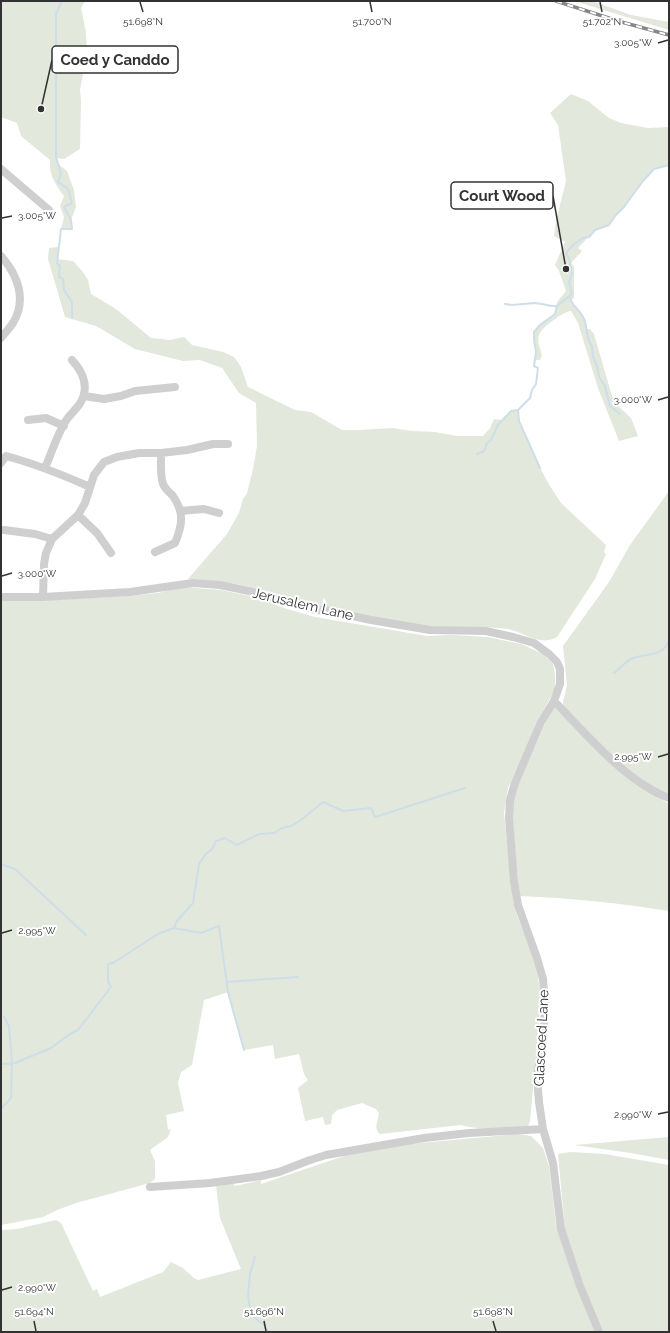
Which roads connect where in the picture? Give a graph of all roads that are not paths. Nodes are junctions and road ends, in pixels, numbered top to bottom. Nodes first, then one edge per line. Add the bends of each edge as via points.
1 (1, 169) edge
2 (49, 210) dead end
3 (1, 256) edge
4 (1, 338) edge
5 (72, 360) dead end
6 (175, 387) dead end
7 (84, 396) junction
8 (28, 420) dead end
9 (64, 426) junction
10 (228, 444) dead end
11 (160, 453) junction
12 (1, 463) edge
13 (45, 468) junction
14 (90, 487) junction
15 (180, 511) junction
16 (219, 513) dead end
17 (78, 515) junction
18 (4, 530) dead end
19 (52, 539) junction
20 (155, 552) dead end
21 (111, 553) dead end
22 (1, 597) edge
23 (43, 597) junction
24 (554, 701) junction
25 (669, 798) edge
26 (543, 1130) junction
27 (150, 1187) dead end
28 (599, 1332) edge

1 - 2 street
3 - 4 street via 16,277 20,293 19,308 13,323
5 - 7 street via 83,376 86,386
6 - 7 street via 135,391 104,400
7 - 9 street
8 - 9 street via 46,418
9 - 13 street
10 - 11 street
11 - 14 street via 117,456 104,462 94,475
11 - 15 street via 164,485
12 - 13 street via 6,456
13 - 14 street
14 - 17 street
15 - 16 street via 204,509
15 - 20 street via 180,530 174,543
17 - 19 street
17 - 21 street via 97,533
18 - 19 street
19 - 23 street via 44,564
22 - 23 street, Jerusalem Lane
23 - 24 street, Jerusalem Lane via 130,592 193,583 220,585 315,610 371,620 430,630 486,631 534,643 558,662 560,684
24 - 25 street via 630,775 648,788
24 - 26 street, Glascoed Lane via 541,722 515,783 510,800 509,818 518,905 543,979 544,1027 537,1078
26 - 27 street via 424,1138 326,1155 262,1176
26 - 28 street, Glascoed Lane via 553,1163 561,1229

